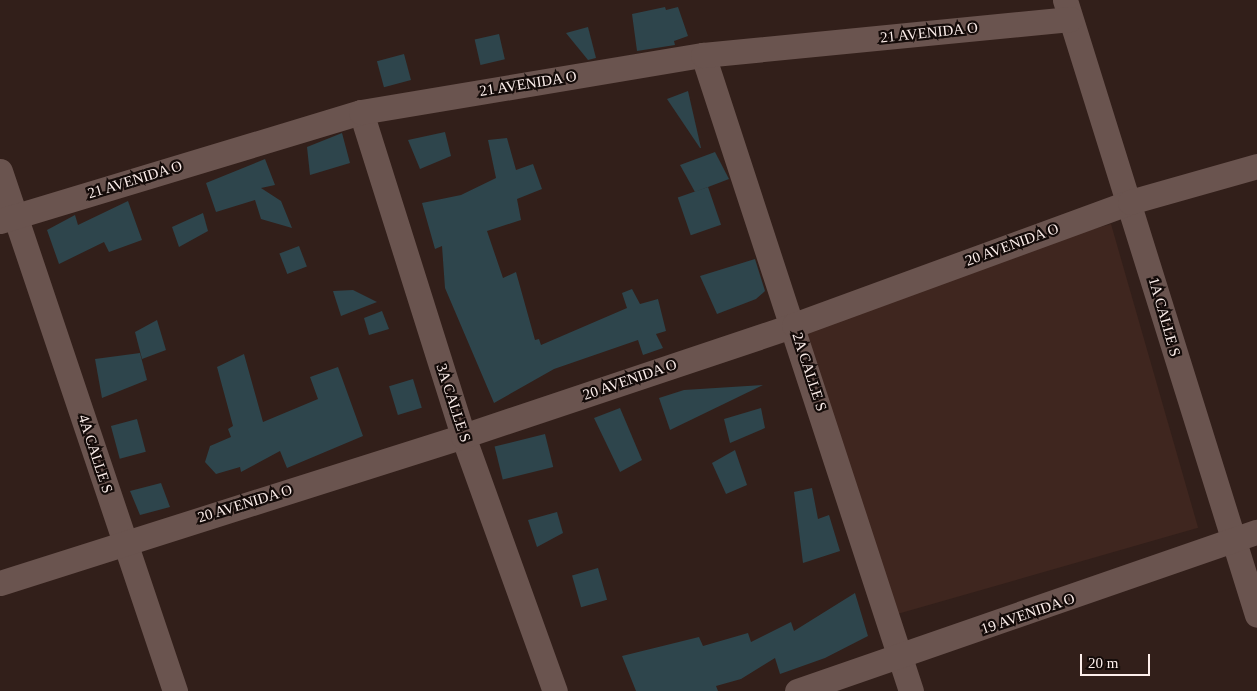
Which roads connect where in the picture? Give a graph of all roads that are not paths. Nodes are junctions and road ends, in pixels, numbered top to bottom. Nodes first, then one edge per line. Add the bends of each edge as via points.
1 (1068, 10) edge
2 (703, 55) junction
3 (361, 112) junction
4 (1257, 166) edge
5 (0, 171) edge
6 (1130, 202) junction
7 (8, 218) edge
8 (794, 325) junction
9 (463, 436) junction
10 (1257, 532) edge
11 (124, 542) junction
12 (1231, 544) junction
13 (0, 583) edge
14 (1257, 616) edge
15 (901, 659) junction
16 (175, 691) edge
17 (555, 691) edge
18 (796, 691) edge
19 (911, 691) edge

1 - 2 street, 21 AVENIDA O
1 - 6 street, 1A CALLE S
2 - 3 street, 21 AVENIDA O
2 - 8 street, 2A CALLE S
3 - 7 street, 21 AVENIDA O
3 - 9 street, 3A CALLE S
4 - 6 street, 20 AVENIDA O
5 - 7 street, 4A CALLE S
6 - 8 street, 20 AVENIDA O
6 - 12 street, 1A CALLE S
7 - 11 street, 4A CALLE S
8 - 9 street, 20 AVENIDA O
8 - 15 street, 2A CALLE S
9 - 11 street, 20 AVENIDA O
9 - 17 street, 3A CALLE S
10 - 12 street, 19 AVENIDA O
11 - 13 street, 20 AVENIDA O
11 - 16 street, 4A CALLE S
12 - 14 street, 1A CALLE S
12 - 15 street, 19 AVENIDA O
15 - 18 street, 19 AVENIDA O
15 - 19 street, 2A CALLE S

